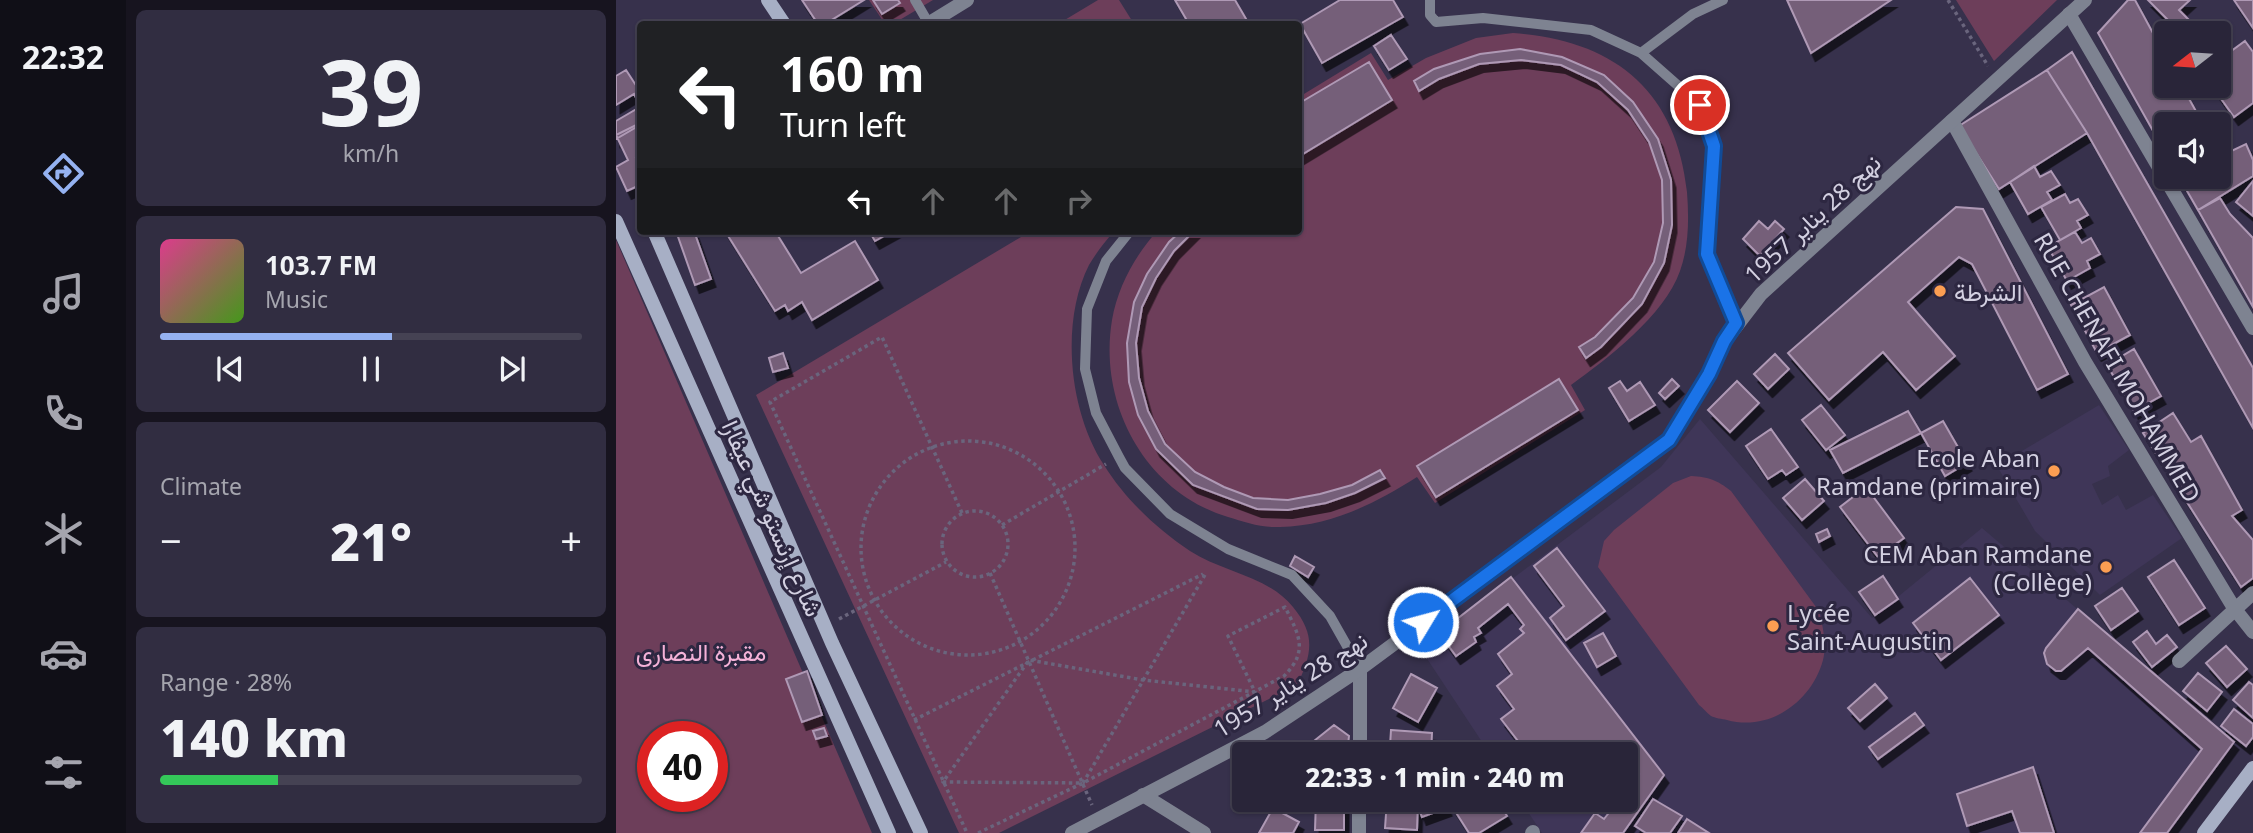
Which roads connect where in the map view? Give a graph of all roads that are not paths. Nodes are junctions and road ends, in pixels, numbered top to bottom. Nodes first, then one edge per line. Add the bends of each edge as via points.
1 (768, 0) edge
2 (915, 0) edge
3 (967, 0) edge
4 (1430, 0) edge
5 (1723, 0) edge
6 (2085, 0) edge
7 (2069, 14) junction
8 (782, 21) edge
9 (926, 21) edge
10 (933, 21) edge
11 (1641, 53) junction
12 (1952, 121) junction
13 (616, 221) edge
14 (656, 235) edge
15 (1127, 235) edge
16 (1736, 323) junction
17 (2253, 328) edge
18 (2253, 593) edge
19 (2234, 608) junction
20 (2253, 632) edge
21 (832, 643) junction
22 (809, 654) junction
23 (2179, 661) dead end
24 (1360, 669) junction
25 (1360, 742) edge
26 (2253, 768) edge
27 (1143, 795) junction
28 (1359, 812) edge
29 (889, 833) edge
30 (921, 833) edge
31 (1072, 833) edge
32 (1204, 833) edge
33 (1359, 833) edge
34 (2204, 833) edge

1 - 8 main road
2 - 9 lane
3 - 10 street
4 - 11 lane via 1430,15 1436,22 1483,18 1591,30
5 - 11 lane via 1693,14
6 - 7 street, نهج 28 يناير 1957
7 - 12 street, نهج 28 يناير 1957
7 - 17 street
11 - 16 lane via 1700,105 1714,146 1707,254
12 - 16 street, نهج 28 يناير 1957 via 1761,294
12 - 19 street, RUE CHENAFI MOHAMMED via 2085,362
13 - 22 main road, شارع إرنستو شي عيفارا
14 - 21 main road, شارع إرنستو شي عيفارا
15 - 24 lane via 1106,261 1087,309 1085,369 1096,413 1119,457 1170,514 1228,549 1292,575 1330,616
16 - 24 street, نهج 28 يناير 1957 via 1669,440
18 - 19 street
19 - 20 street, RUE CHENAFI MOHAMMED
19 - 23 street
21 - 22 main road
21 - 30 main road, شارع إرنستو شي عيفارا
22 - 29 main road, شارع إرنستو شي عيفارا
24 - 25 street
24 - 27 street, نهج 28 يناير 1957 via 1265,732
26 - 34 main road
27 - 31 street, نهج 28 يناير 1957
27 - 32 street
28 - 33 street

